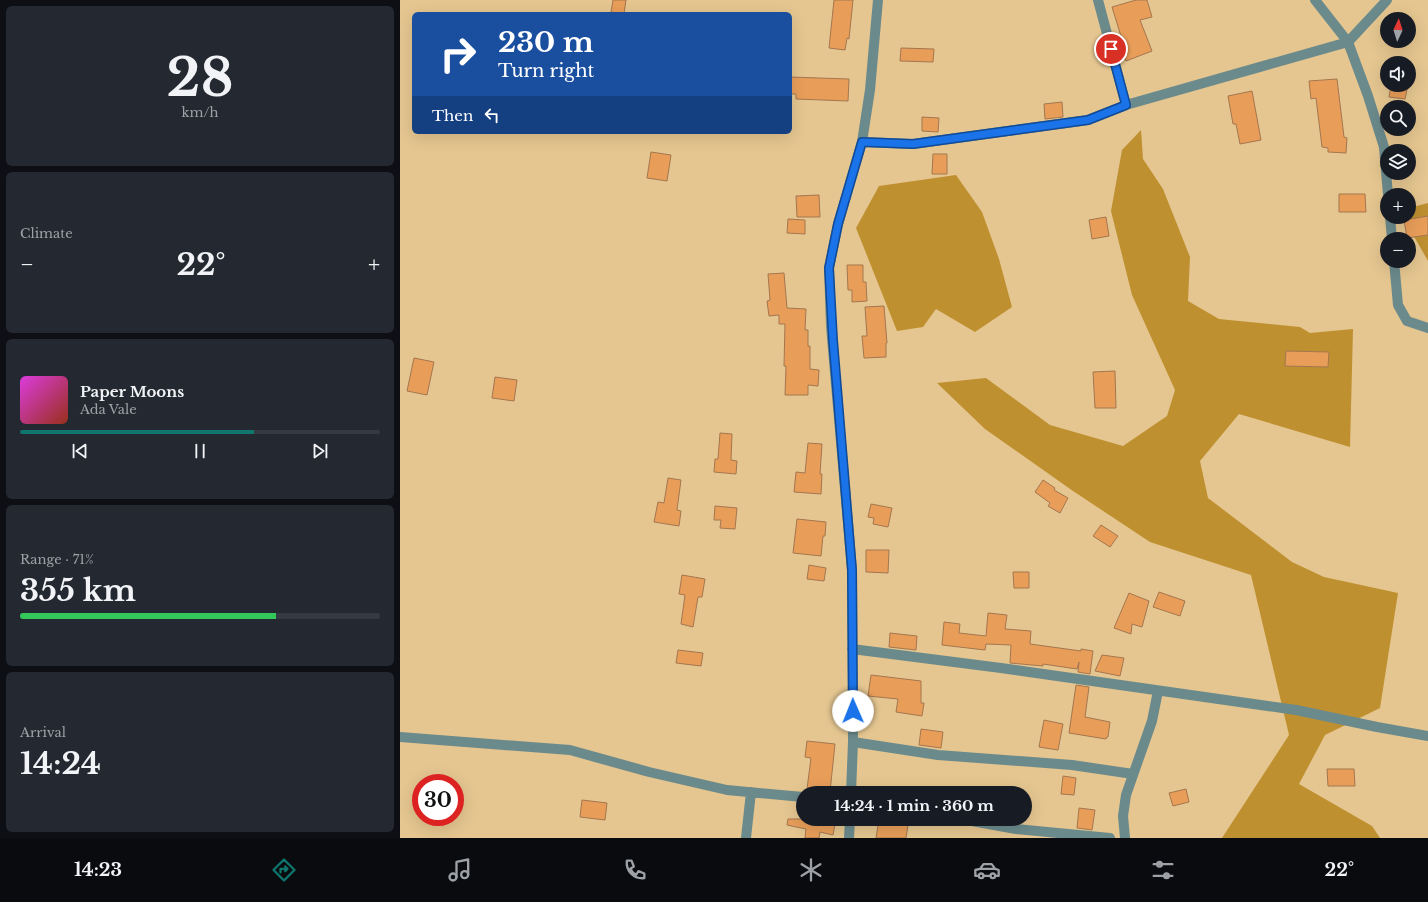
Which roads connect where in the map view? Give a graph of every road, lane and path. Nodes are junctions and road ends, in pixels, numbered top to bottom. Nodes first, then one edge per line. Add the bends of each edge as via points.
1 (878, 0) edge
2 (1098, 0) edge
3 (1315, 0) edge
4 (1387, 0) edge
5 (1348, 42) junction
6 (1126, 105) junction
7 (862, 142) junction
8 (1387, 188) edge
9 (1395, 268) edge
10 (1428, 328) edge
11 (852, 649) junction
12 (1158, 691) junction
13 (1428, 736) edge
14 (400, 737) edge
15 (853, 742) junction
16 (1132, 774) junction
17 (851, 786) edge
18 (751, 792) junction
19 (796, 796) edge
20 (850, 826) edge
21 (988, 826) edge
22 (1015, 833) edge
23 (746, 838) edge
24 (849, 838) edge
25 (1110, 838) edge
26 (1125, 838) edge

1 - 7 street via 870,90
2 - 6 street
3 - 5 street
4 - 5 street
5 - 6 street
5 - 8 street via 1384,147
6 - 7 street via 1088,120 913,144
7 - 11 street via 838,224 829,268 852,570
9 - 10 street via 1398,304 1407,321
11 - 12 street
11 - 15 street
12 - 13 street via 1296,710
12 - 16 street via 1152,721
14 - 18 street via 570,750 649,772 727,790
15 - 16 street via 938,755 1072,765
15 - 17 street
16 - 26 street via 1123,816
18 - 19 street
18 - 23 street
20 - 24 street
21 - 22 street
22 - 25 street

